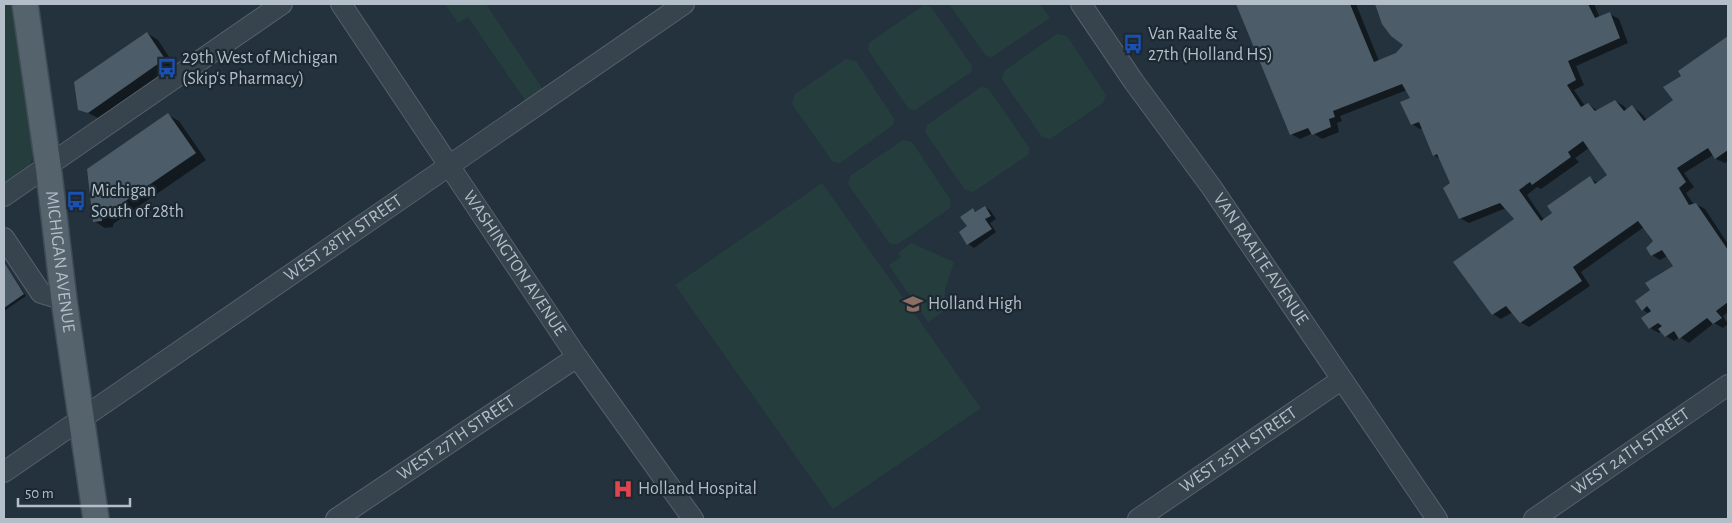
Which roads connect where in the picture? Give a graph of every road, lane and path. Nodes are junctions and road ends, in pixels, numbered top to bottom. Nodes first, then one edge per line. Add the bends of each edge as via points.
1 (25, 4) edge
2 (282, 4) edge
3 (341, 4) edge
4 (684, 4) edge
5 (1083, 4) edge
6 (48, 165) junction
7 (449, 165) junction
8 (4, 196) edge
9 (4, 238) edge
10 (64, 300) junction
11 (577, 357) junction
12 (1341, 380) junction
13 (1728, 385) edge
14 (81, 418) junction
15 (4, 472) edge
16 (96, 519) edge
17 (336, 519) edge
18 (693, 519) edge
19 (1138, 519) edge
20 (1437, 519) edge
21 (1534, 519) edge

1 - 6 main road, MICHIGAN AVENUE
2 - 6 street
3 - 7 street, WASHINGTON AVENUE
4 - 7 street, WEST 28TH STREET
5 - 12 street, VAN RAALTE AVENUE
6 - 8 street
6 - 10 main road, MICHIGAN AVENUE
7 - 11 street, WASHINGTON AVENUE
7 - 14 street, WEST 28TH STREET
9 - 10 street via 41,292
10 - 14 main road, MICHIGAN AVENUE
11 - 17 street, WEST 27TH STREET
11 - 18 street, WASHINGTON AVENUE
12 - 19 street, WEST 25TH STREET
12 - 20 street, VAN RAALTE AVENUE
13 - 21 street, WEST 24TH STREET
14 - 15 street, WEST 28TH STREET
14 - 16 main road, MICHIGAN AVENUE

